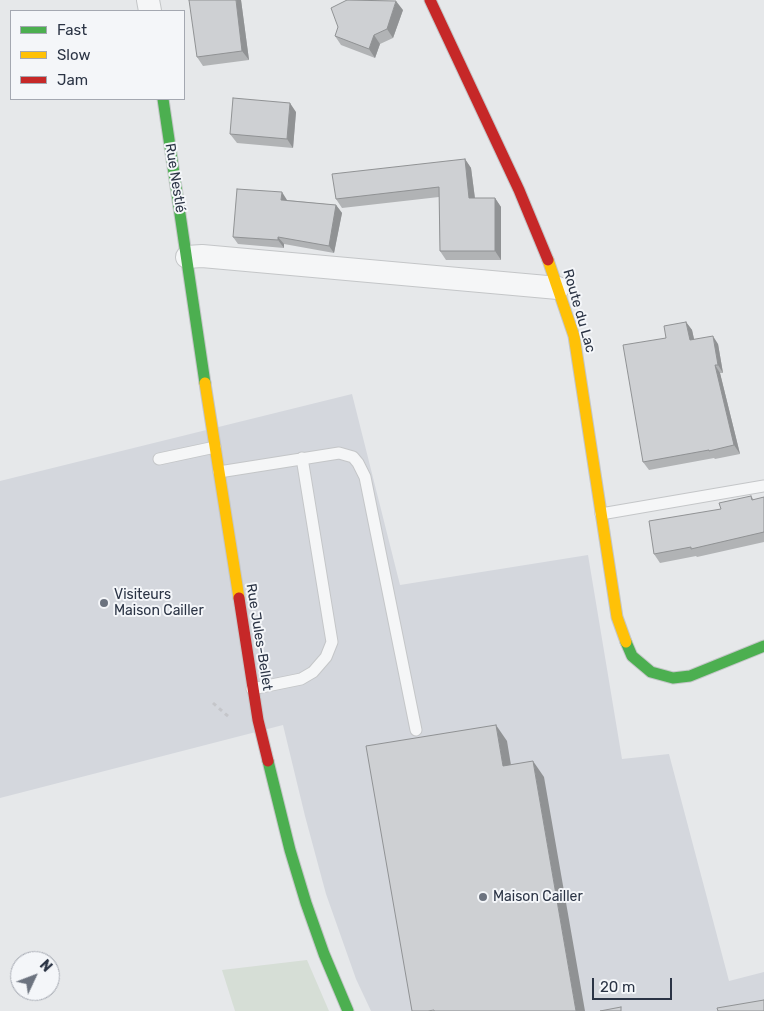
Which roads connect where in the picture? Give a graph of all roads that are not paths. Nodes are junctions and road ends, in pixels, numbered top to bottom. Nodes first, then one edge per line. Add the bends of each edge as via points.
1 (430, 0) edge
2 (163, 100) edge
3 (187, 257) junction
4 (558, 288) junction
5 (215, 447) junction
6 (302, 458) junction
7 (159, 459) dead end
8 (219, 472) junction
9 (764, 486) edge
10 (602, 514) junction
11 (764, 646) edge
12 (252, 689) junction
13 (416, 730) dead end
14 (348, 1011) edge

1 - 4 street, Route du Lac via 519,190
2 - 3 street, Rue Nestlé
3 - 4 street
3 - 5 street, Rue Jules-Bellet
4 - 10 street, Route du Lac via 574,336
5 - 7 lane
5 - 8 street, Rue Jules-Bellet
6 - 8 lane
6 - 12 lane via 332,642 326,657 313,672 301,679
6 - 13 lane via 339,452 353,457 366,477
8 - 12 street, Rue Jules-Bellet
9 - 10 lane
10 - 11 street, Route du Lac via 622,635 632,656 651,672 673,678 690,676
12 - 14 street, Rue Jules-Bellet via 306,903

